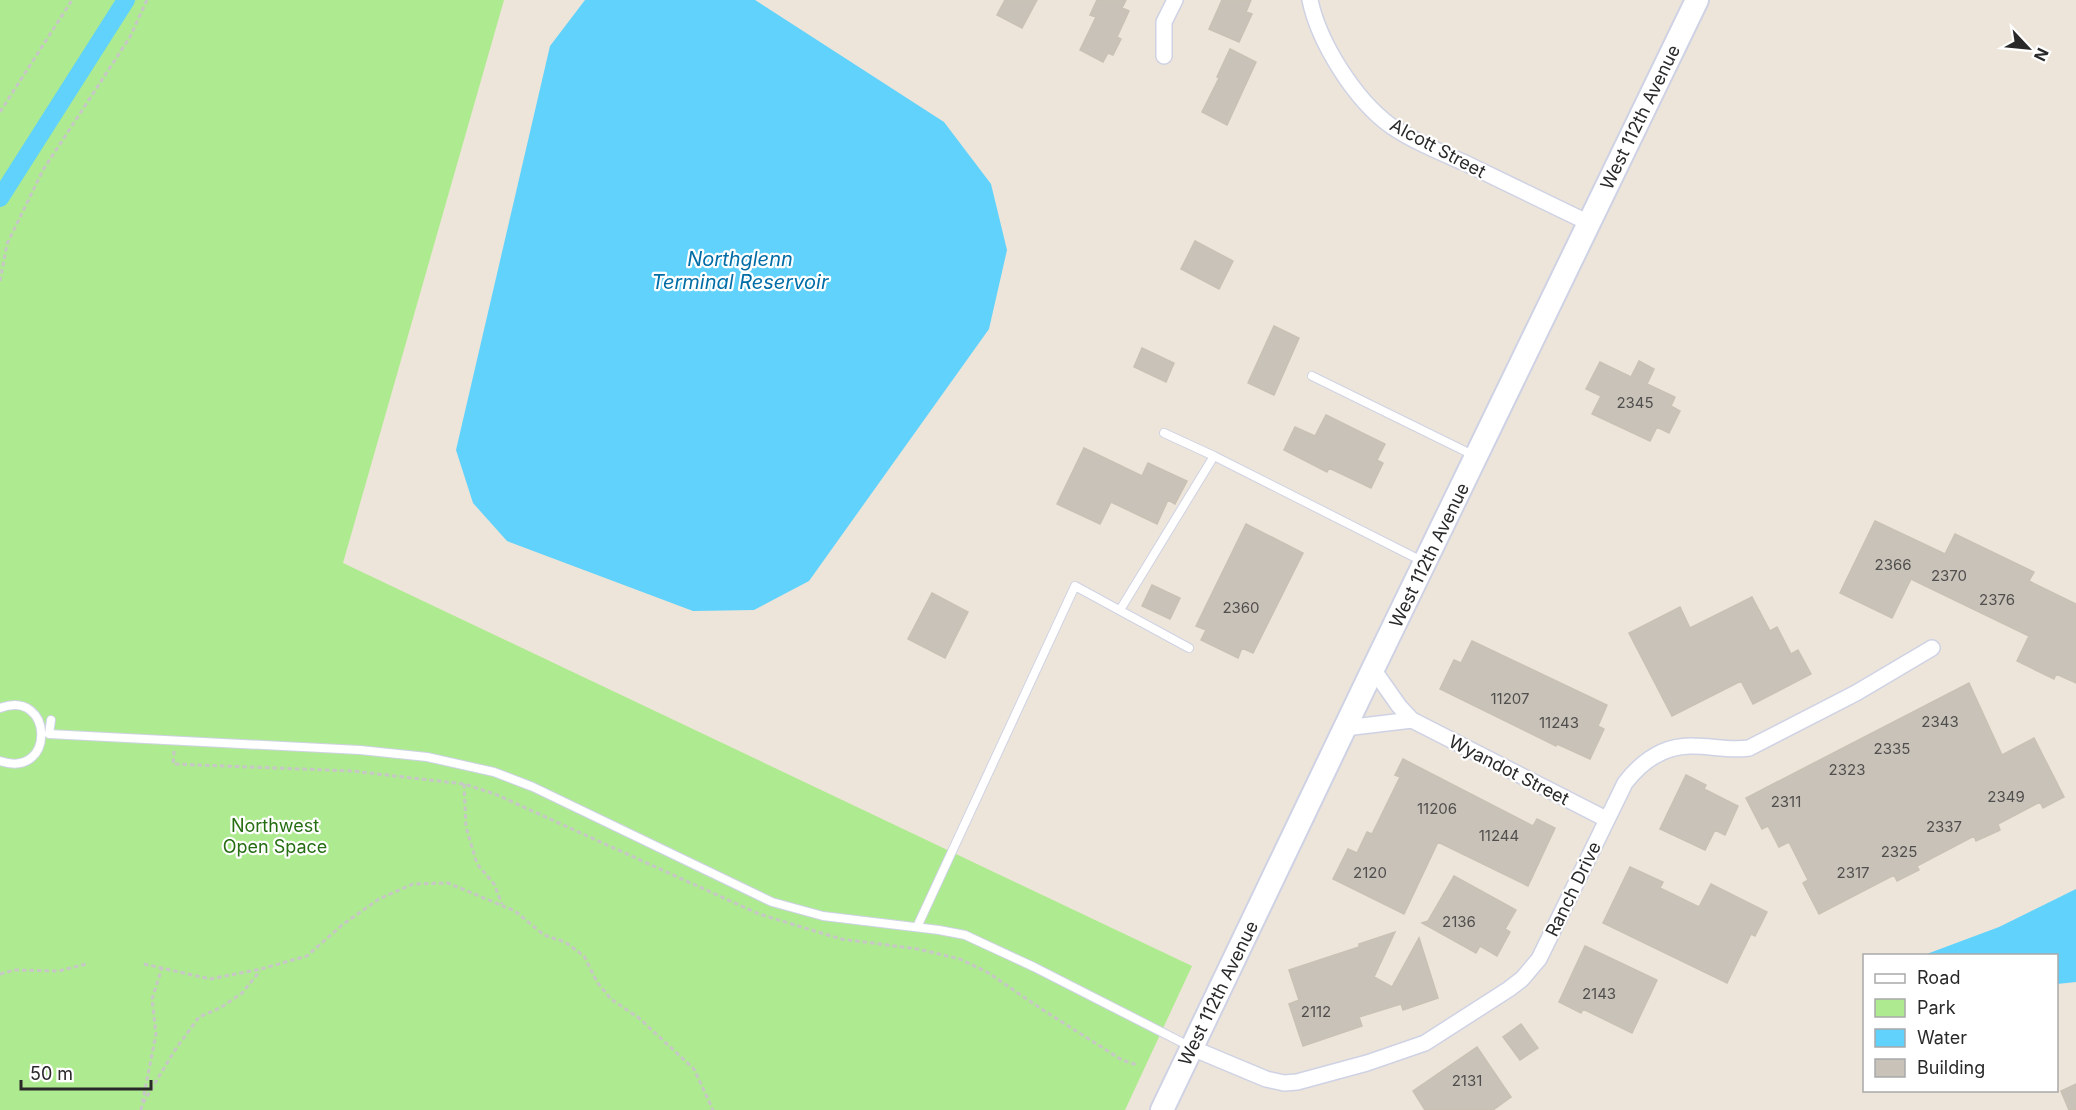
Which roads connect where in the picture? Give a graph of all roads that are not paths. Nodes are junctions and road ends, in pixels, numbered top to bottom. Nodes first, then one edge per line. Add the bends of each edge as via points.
1 (1175, 0) edge
2 (1310, 0) edge
3 (1697, 0) edge
4 (1164, 56) dead end
5 (1589, 223) junction
6 (1312, 376) dead end
7 (1164, 433) dead end
8 (1214, 456) junction
9 (1476, 456) junction
10 (1425, 562) junction
11 (1120, 610) junction
12 (1189, 648) dead end
13 (1932, 648) dead end
14 (1373, 669) junction
15 (0, 708) edge
16 (51, 720) dead end
17 (1412, 720) junction
18 (1344, 729) junction
19 (46, 735) junction
20 (0, 761) edge
21 (1606, 819) junction
22 (917, 927) junction
23 (1192, 1048) junction
24 (1162, 1110) edge

1 - 4 street via 1164,22
2 - 5 street, Alcott Street via 1328,47 1346,76 1371,109 1391,126
3 - 5 main road, West 112th Avenue
5 - 9 main road, West 112th Avenue
6 - 9 lane
7 - 8 lane
8 - 10 lane
8 - 11 lane
9 - 10 main road, West 112th Avenue
10 - 14 main road, West 112th Avenue
11 - 12 lane
11 - 22 lane via 1075,586
13 - 21 street, Ranch Drive via 1856,693 1749,748 1734,751 1683,746 1652,756 1625,783
14 - 17 street, Wyandot Street
14 - 18 main road, West 112th Avenue
15 - 19 lane via 26,708 38,718
16 - 19 lane
17 - 18 street
17 - 21 street, Wyandot Street
18 - 23 main road, West 112th Avenue
19 - 20 lane via 38,751 24,762
19 - 22 lane via 360,750 427,757 494,772 533,787 772,902 823,916
21 - 23 street, Ranch Drive via 1539,959 1509,989 1425,1043 1322,1076 1284,1083 1251,1074
22 - 23 lane via 965,935
23 - 24 main road, West 112th Avenue

